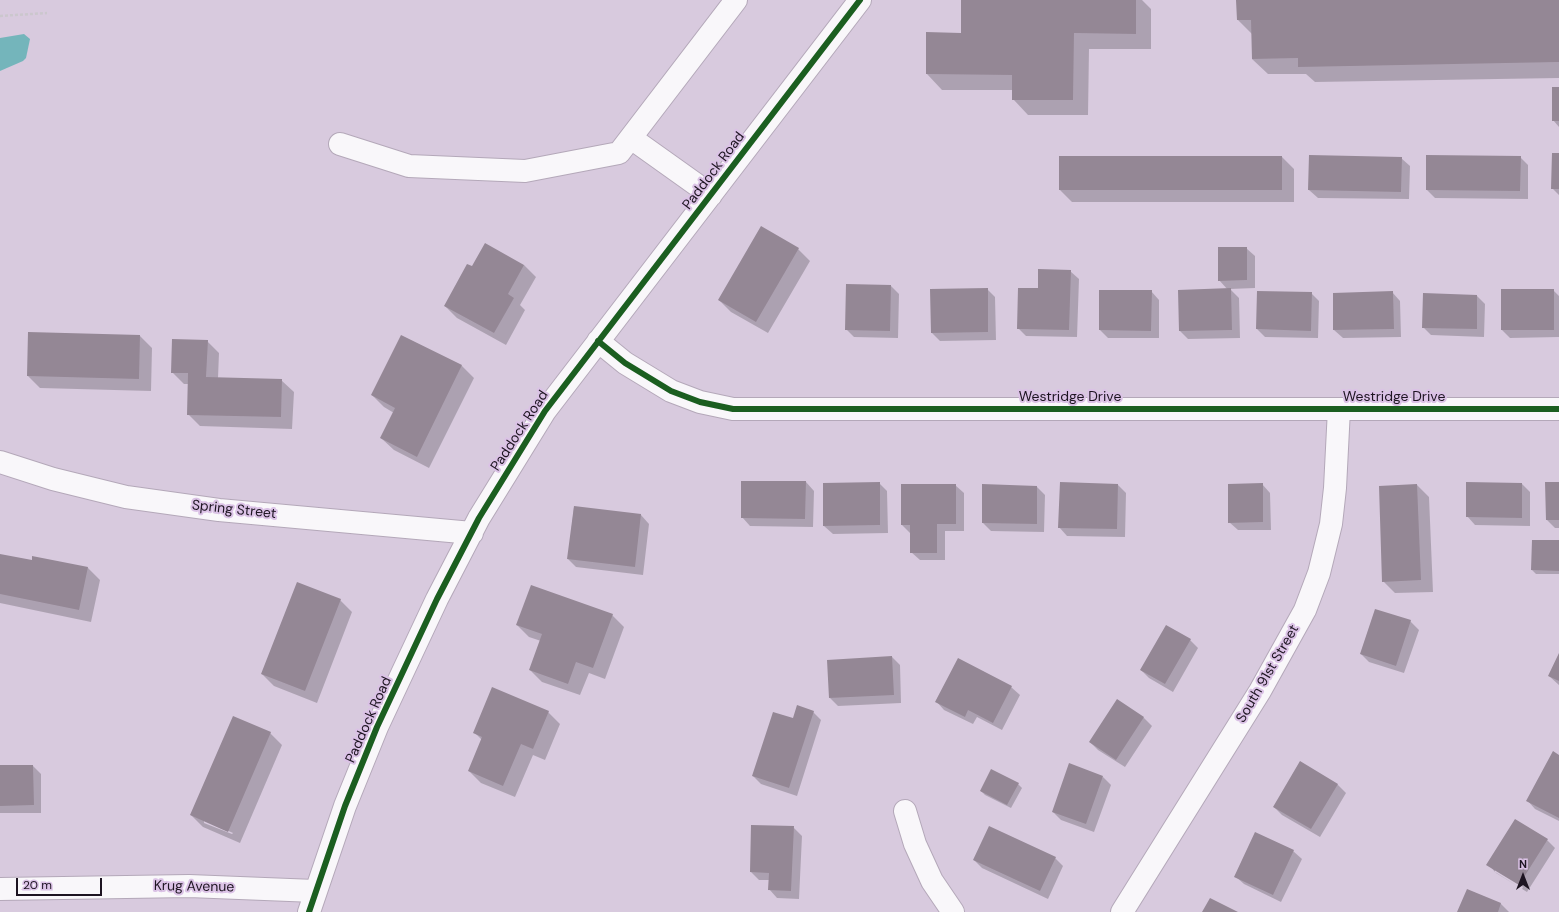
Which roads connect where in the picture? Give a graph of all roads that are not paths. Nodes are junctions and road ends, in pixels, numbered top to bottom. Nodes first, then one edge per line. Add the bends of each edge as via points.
1 (736, 0) edge
2 (860, 0) edge
3 (631, 138) junction
4 (340, 144) dead end
5 (711, 195) junction
6 (598, 341) junction
7 (1339, 409) junction
8 (1559, 409) edge
9 (0, 462) edge
10 (472, 533) junction
11 (905, 811) dead end
12 (0, 889) edge
13 (315, 891) junction
14 (309, 912) edge
15 (953, 912) edge
16 (1122, 912) edge

1 - 3 street
2 - 5 street, Paddock Road
3 - 4 street via 619,153 525,170 410,166
3 - 5 street
5 - 6 street, Paddock Road
6 - 7 street, Westridge Drive via 625,363 671,391 700,402 733,409
6 - 10 street, Paddock Road via 545,411
7 - 8 street, Westridge Drive
7 - 16 street, South 91st Street via 1331,524 1319,573 1305,610 1260,691
9 - 10 street, Spring Street via 53,479 126,497 219,510
10 - 13 street, Paddock Road via 436,598 377,726
11 - 15 street via 915,844 932,881
12 - 13 street, Krug Avenue via 189,886
13 - 14 street, Paddock Road

